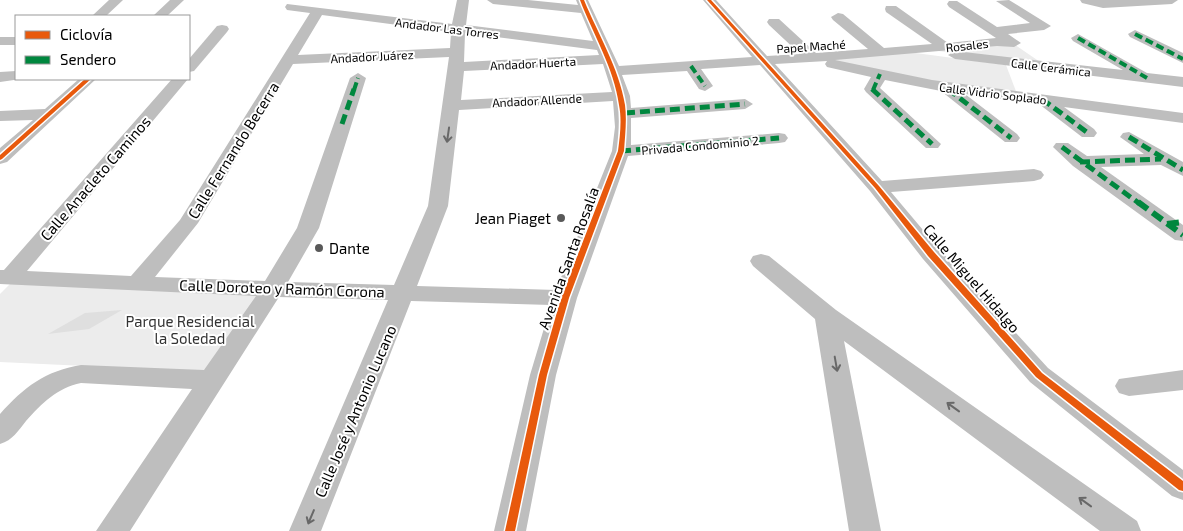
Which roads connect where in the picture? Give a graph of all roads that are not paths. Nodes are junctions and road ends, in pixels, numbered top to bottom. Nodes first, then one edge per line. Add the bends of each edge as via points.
1 (117, 0) edge
2 (178, 0) edge
3 (463, 0) edge
4 (493, 0) edge
5 (709, 0) edge
6 (1086, 0) edge
7 (1172, 0) edge
8 (1002, 2) dead end
9 (953, 4) dead end
10 (584, 5) edge
11 (291, 8) dead end
12 (891, 9) dead end
13 (318, 11) junction
14 (99, 15) edge
15 (160, 15) edge
16 (838, 17) dead end
17 (774, 22) dead end
18 (222, 29) dead end
19 (386, 29) junction
20 (458, 29) junction
21 (995, 31) junction
22 (1135, 34) dead end
23 (1078, 38) dead end
24 (15, 41) edge
25 (0, 42) edge
26 (1014, 43) junction
27 (944, 47) junction
28 (920, 50) junction
29 (881, 53) junction
30 (376, 56) junction
31 (808, 58) junction
32 (609, 59) junction
33 (1183, 59) edge
34 (288, 60) junction
35 (456, 60) junction
36 (766, 60) junction
37 (691, 66) junction
38 (190, 67) edge
39 (1054, 68) junction
40 (880, 74) junction
41 (15, 76) edge
42 (0, 77) edge
43 (358, 78) dead end
44 (1147, 78) junction
45 (87, 80) edge
46 (179, 80) edge
47 (1183, 82) edge
48 (705, 86) dead end
49 (946, 87) junction
50 (1042, 99) junction
51 (623, 104) junction
52 (745, 104) dead end
53 (452, 105) junction
54 (48, 114) junction
55 (0, 116) edge
56 (1183, 118) edge
57 (1088, 133) dead end
58 (1128, 137) dead end
59 (779, 138) dead end
60 (1011, 138) dead end
61 (932, 144) dead end
62 (1062, 147) dead end
63 (621, 151) junction
64 (0, 158) edge
65 (1161, 159) junction
66 (1080, 162) junction
67 (1183, 170) edge
68 (1034, 175) dead end
69 (877, 186) junction
70 (1178, 227) edge
71 (761, 262) dead end
72 (5, 277) edge
73 (137, 283) junction
74 (272, 289) junction
75 (404, 293) junction
76 (565, 298) junction
77 (827, 316) junction
78 (210, 380) junction
79 (1183, 380) edge
80 (1129, 386) dead end
81 (0, 433) edge
82 (1183, 487) edge
83 (112, 531) edge
84 (305, 531) edge
85 (510, 531) edge
86 (865, 531) edge
87 (1125, 531) edge

1 - 14 street
2 - 15 street
3 - 20 street, Calle José y Antonio Lucano
4 - 10 street
5 - 36 street, Calle Miguel Hidalgo
6 - 7 street via 1103,4
8 - 21 street via 1044,26
9 - 21 street
10 - 32 street, Avenida Santa Rosalía
11 - 13 street, Andador Las Torres
12 - 27 street
13 - 19 street, Andador Las Torres
13 - 34 street, Calle Fernando Becerra
16 - 29 street
17 - 31 street
18 - 38 street
19 - 20 street, Andador Las Torres
19 - 30 street
20 - 32 street, Andador Las Torres
20 - 35 street, Calle José y Antonio Lucano
21 - 26 street
22 - 33 street
23 - 44 street
24 - 25 street
26 - 27 street, Rosales
26 - 39 street
27 - 28 street, Rosales
28 - 29 street, Papel Maché
28 - 39 street, Calle Cerámica
29 - 31 street, Papel Maché
30 - 34 street, Andador Juárez
30 - 35 street, Andador Juárez
31 - 36 street, Papel Maché
31 - 40 street, Calle Vidrio Soplado
32 - 35 street, Andador Huerta
32 - 37 street, Papel Maché
32 - 51 street, Avenida Santa Rosalía
34 - 73 street, Calle Fernando Becerra via 188,223
35 - 53 street, Calle José y Antonio Lucano
36 - 37 street, Papel Maché
36 - 69 street, Calle Miguel Hidalgo
37 - 48 street
39 - 44 street, Calle Cerámica
40 - 49 street, Calle Vidrio Soplado
40 - 61 street via 872,88
41 - 42 street
43 - 74 street via 308,228
44 - 47 street, Calle Cerámica
45 - 54 street
46 - 72 street, Calle Anacleto Caminos
49 - 50 street, Calle Vidrio Soplado
49 - 60 street
50 - 56 street, Calle Vidrio Soplado
50 - 57 street
51 - 52 street, Andador Allende
51 - 53 street, Andador Allende
51 - 63 street, Avenida Santa Rosalía
53 -> 75 street, Calle José y Antonio Lucano via 438,206
54 - 55 street
54 - 64 street
58 - 65 street
59 - 63 street, Privada Condominio 2
62 - 66 street
63 - 76 street, Avenida Santa Rosalía
65 - 66 street
65 - 67 street
66 - 70 street
68 - 69 street
69 - 82 street, Calle Miguel Hidalgo via 937,261 1039,375
71 - 77 street
72 - 73 street, Calle Doroteo y Ramón Corona
73 - 74 street, Calle Doroteo y Ramón Corona
74 - 75 street, Calle Doroteo y Ramón Corona
74 - 78 street
75 - 76 street, Calle Doroteo y Ramón Corona
75 -> 84 street, Calle José y Antonio Lucano
76 - 85 street, Avenida Santa Rosalía via 543,375
77 -> 86 street
87 -> 77 street
78 - 81 street via 69,375 37,391
78 - 83 street
79 - 80 street

